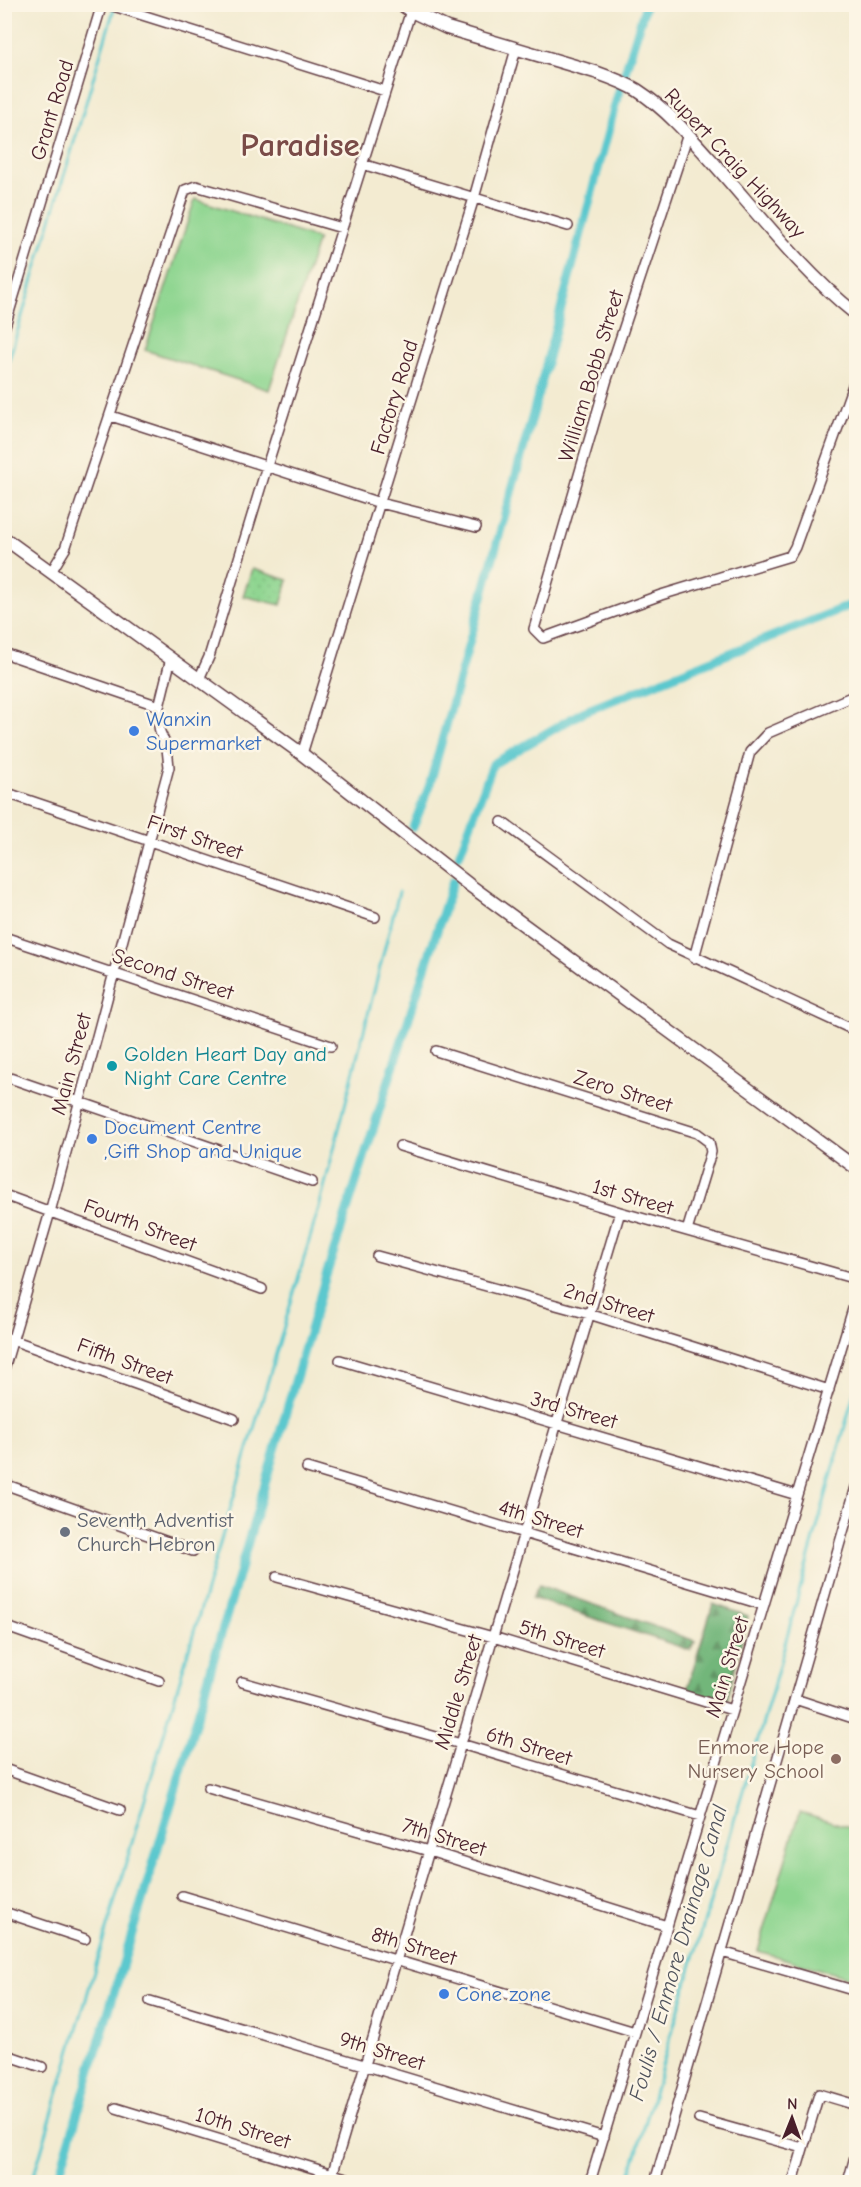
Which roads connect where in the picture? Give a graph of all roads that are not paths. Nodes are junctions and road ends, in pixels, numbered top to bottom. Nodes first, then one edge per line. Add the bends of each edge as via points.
1 (102, 4) edge
2 (107, 4) edge
3 (408, 7) edge
4 (516, 49) junction
5 (385, 91) junction
6 (688, 134) junction
7 (362, 164) junction
8 (474, 198) junction
9 (568, 226) dead end
10 (342, 228) junction
11 (856, 314) edge
12 (4, 329) edge
13 (856, 377) edge
14 (111, 416) junction
15 (267, 466) junction
16 (381, 503) junction
17 (476, 527) dead end
18 (4, 538) edge
19 (53, 568) junction
20 (4, 653) edge
21 (171, 658) junction
22 (198, 673) junction
23 (856, 695) edge
24 (159, 706) junction
25 (302, 754) junction
26 (4, 792) edge
27 (502, 822) dead end
28 (150, 841) junction
29 (375, 917) dead end
30 (4, 937) edge
31 (694, 958) junction
32 (114, 974) junction
33 (856, 1031) edge
34 (330, 1046) dead end
35 (436, 1051) dead end
36 (4, 1076) edge
37 (79, 1101) junction
38 (400, 1146) dead end
39 (856, 1168) edge
40 (312, 1182) dead end
41 (4, 1195) edge
42 (50, 1212) junction
43 (620, 1212) junction
44 (687, 1231) junction
45 (377, 1256) dead end
46 (856, 1279) edge
47 (262, 1289) dead end
48 (856, 1299) edge
49 (589, 1314) junction
50 (9, 1338) edge
51 (340, 1360) dead end
52 (4, 1369) edge
53 (829, 1390) junction
54 (234, 1419) dead end
55 (557, 1424) junction
56 (307, 1468) dead end
57 (4, 1484) edge
58 (856, 1487) edge
59 (797, 1495) junction
60 (524, 1532) junction
61 (192, 1551) dead end
62 (277, 1577) dead end
63 (764, 1605) junction
64 (4, 1626) edge
65 (493, 1637) junction
66 (159, 1681) dead end
67 (242, 1682) dead end
68 (795, 1699) junction
69 (732, 1710) junction
70 (856, 1719) edge
71 (461, 1744) junction
72 (4, 1769) edge
73 (208, 1788) dead end
74 (120, 1810) dead end
75 (700, 1816) junction
76 (429, 1851) junction
77 (182, 1896) dead end
78 (4, 1912) edge
79 (668, 1926) junction
80 (85, 1939) dead end
81 (722, 1952) junction
82 (397, 1959) junction
83 (856, 1991) edge
84 (150, 2001) dead end
85 (635, 2032) junction
86 (4, 2054) edge
87 (365, 2065) junction
88 (42, 2067) dead end
89 (856, 2105) edge
90 (116, 2108) dead end
91 (699, 2119) dead end
92 (604, 2137) junction
93 (803, 2148) junction
94 (856, 2153) edge
95 (331, 2179) edge
96 (359, 2182) edge
97 (590, 2182) edge
98 (655, 2182) edge
99 (793, 2182) edge
100 (848, 2182) edge

1 - 12 street, Grant Road
2 - 5 street
3 - 4 main road, Rupert Craig Highway via 447,28
3 - 5 street
4 - 6 main road, Rupert Craig Highway via 623,83
4 - 8 street, Factory Road
5 - 7 street
6 - 11 main road, Rupert Craig Highway via 803,264
6 - 13 street, William Bobb Street via 607,379 534,629 543,638 661,595 790,556
7 - 8 street
7 - 10 street
8 - 9 street
8 - 16 street, Factory Road
10 - 14 street via 196,186 185,190
10 - 15 street
14 - 15 street
14 - 19 street via 65,549
15 - 16 street
15 - 22 street via 209,657
16 - 17 street
16 - 25 street, Factory Road
18 - 19 main road
19 - 21 main road
20 - 24 street
21 - 22 main road
21 - 24 street
22 - 25 main road
23 - 31 street via 768,734 750,752
24 - 28 street, Main Street via 157,715 169,767
25 - 39 main road via 454,874
26 - 28 street, First Street
27 - 31 street via 668,944
28 - 29 street, First Street
28 - 32 street, Main Street
30 - 32 street, Second Street
31 - 33 street
32 - 34 street, Second Street
32 - 37 street, Main Street
35 - 44 street, Zero Street via 703,1137 711,1152
36 - 37 street
37 - 40 street
37 - 42 street, Main Street
38 - 43 street, 1st Street
41 - 42 street, Fourth Street
42 - 47 street, Fourth Street
42 - 50 street, Main Street
43 - 44 street, 1st Street
43 - 49 street, Middle Street
44 - 46 street, 1st Street
45 - 49 street, 2nd Street
48 - 53 street, Main Street
49 - 53 street, 2nd Street
49 - 55 street, Middle Street
50 - 52 street, Main Street
50 - 54 street, Fifth Street
51 - 55 street, 3rd Street
53 - 59 street, Main Street
55 - 59 street, 3rd Street
55 - 60 street, Middle Street
56 - 60 street, 4th Street
57 - 61 street
58 - 68 street
59 - 63 street, Main Street
60 - 63 street, 4th Street
60 - 65 street, Middle Street
62 - 65 street, 5th Street
63 - 69 street, Main Street
64 - 66 street
65 - 69 street, 5th Street
65 - 71 street, Middle Street
67 - 71 street, 6th Street
68 - 70 street
68 - 81 street
69 - 75 street, Main Street
71 - 75 street, 6th Street
71 - 76 street, Middle Street
72 - 74 street
73 - 76 street, 7th Street
75 - 79 street, Main Street
76 - 79 street, 7th Street
76 - 82 street, Middle Street
77 - 82 street, 8th Street
78 - 80 street
79 - 85 street, Main Street
81 - 83 street
81 - 98 street
82 - 85 street, 8th Street
82 - 87 street, Middle Street
84 - 87 street, 9th Street
85 - 92 street, Main Street
86 - 88 street
87 - 92 street, 9th Street
87 - 95 street, Middle Street
89 - 93 street via 819,2094
90 - 95 street, 10th Street
91 - 93 street
92 - 97 street, Main Street
93 - 99 street
94 - 100 street
95 - 96 street, 10th Street

